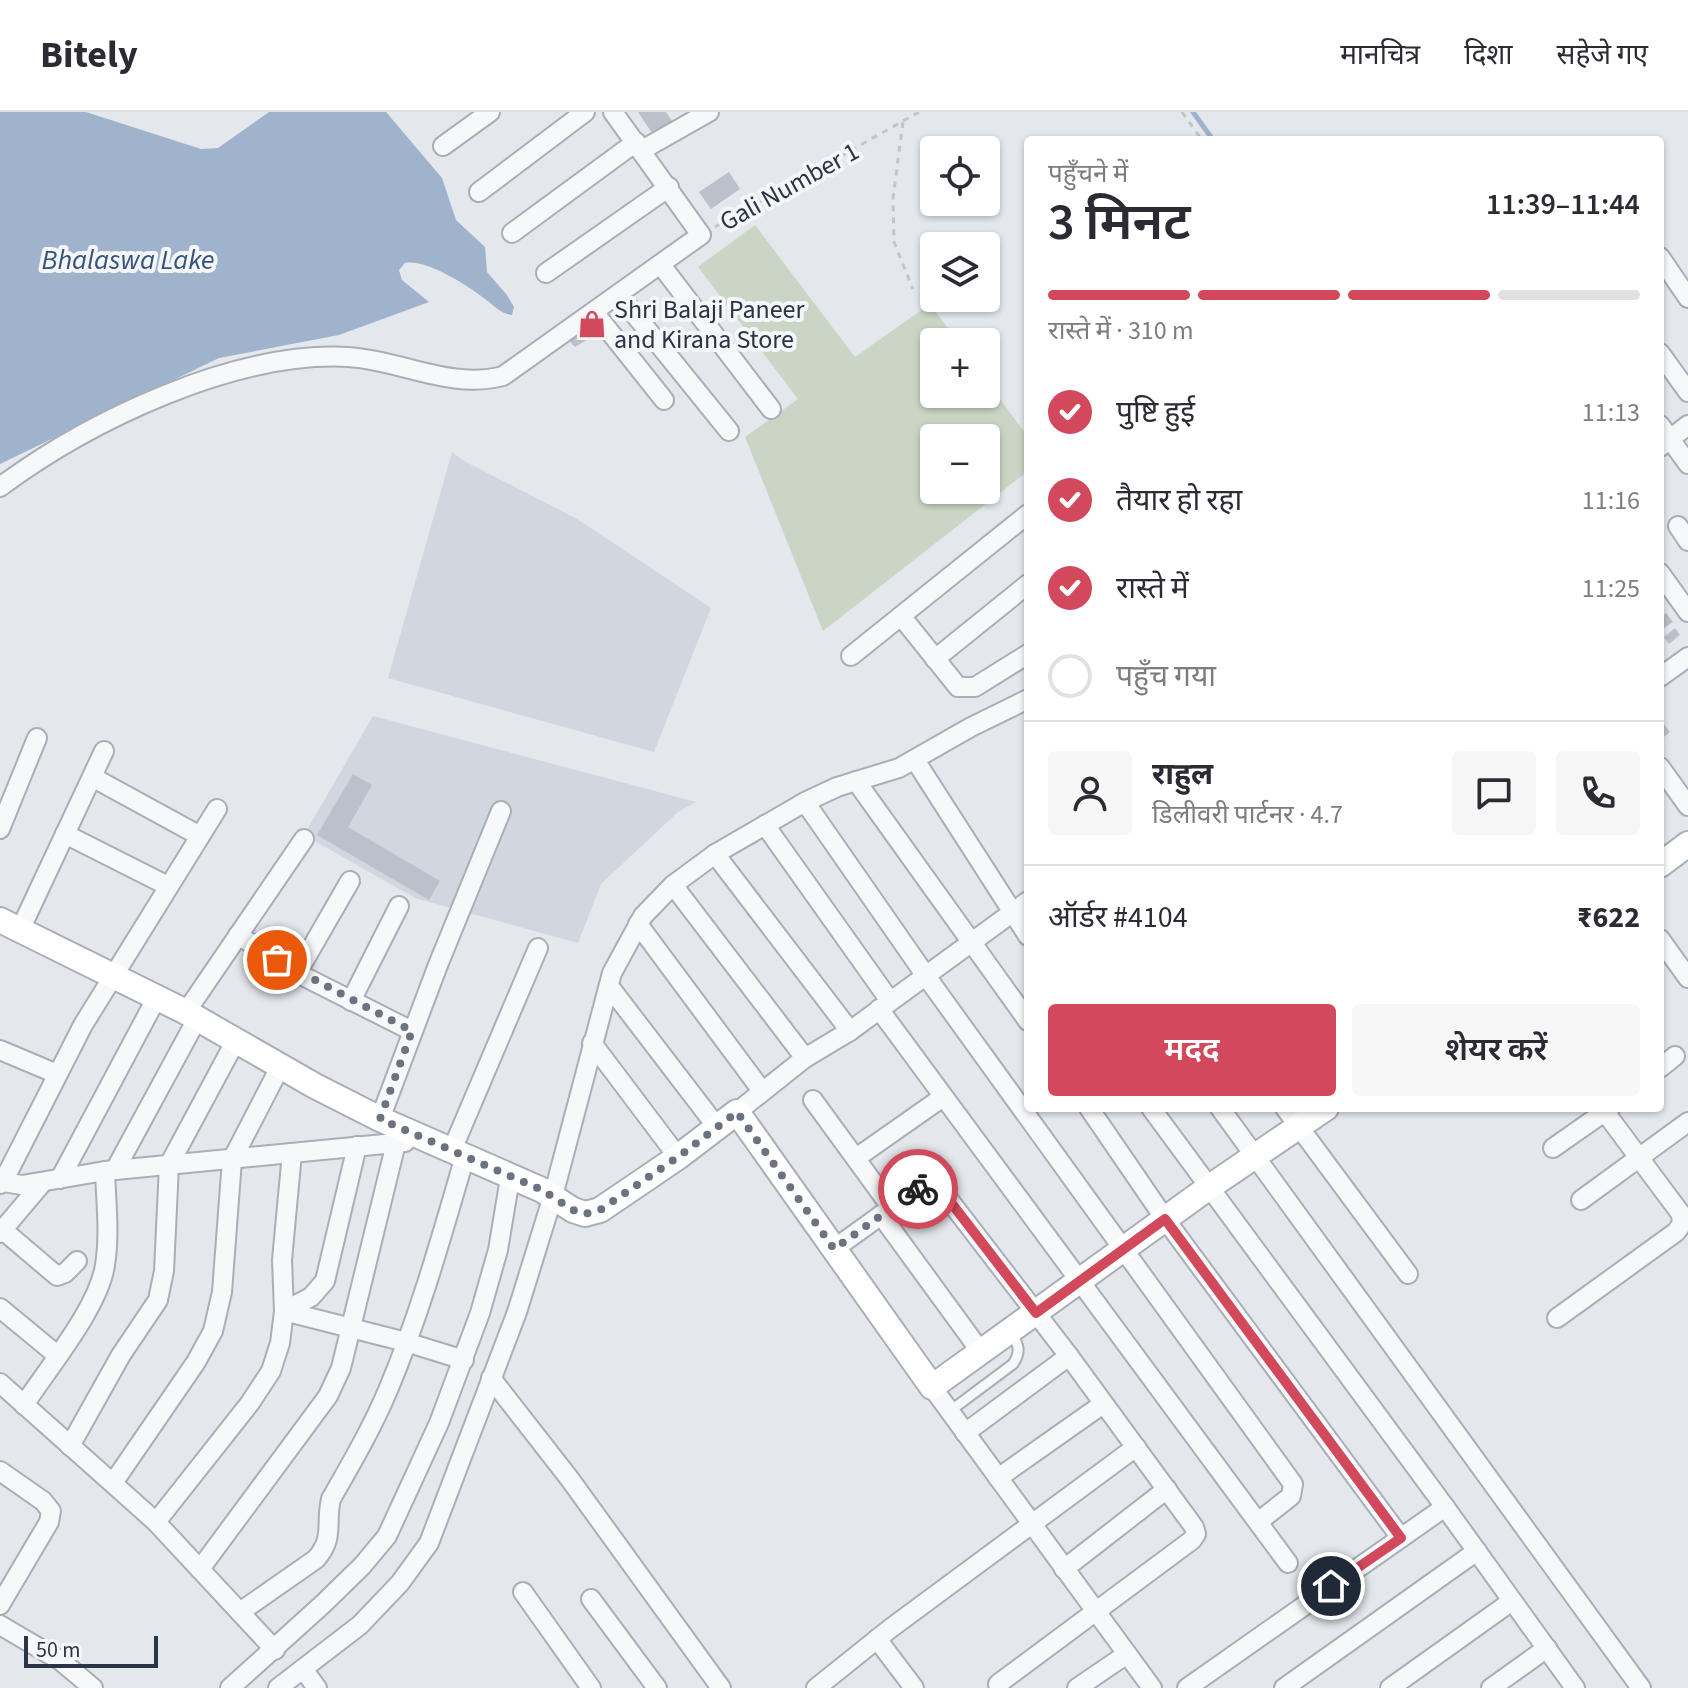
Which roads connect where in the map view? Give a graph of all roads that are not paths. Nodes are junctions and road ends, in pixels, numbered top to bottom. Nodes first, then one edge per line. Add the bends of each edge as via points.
1 (490, 112) edge
2 (585, 112) edge
3 (613, 112) edge
4 (709, 112) edge
5 (443, 146) dead end
6 (639, 146) junction
7 (669, 187) junction
8 (479, 192) dead end
9 (512, 233) dead end
10 (1664, 263) edge
11 (661, 265) junction
12 (546, 273) dead end
13 (619, 295) junction
14 (1688, 298) edge
15 (594, 312) junction
16 (1664, 359) edge
17 (1688, 392) edge
18 (664, 400) dead end
19 (771, 409) dead end
20 (1688, 425) edge
21 (729, 431) dead end
22 (1664, 437) edge
23 (1664, 438) edge
24 (1688, 464) edge
25 (0, 487) edge
26 (1024, 517) edge
27 (1664, 578) edge
28 (1024, 587) edge
29 (1676, 595) junction
30 (1664, 604) edge
31 (1688, 612) edge
32 (901, 616) junction
33 (851, 656) dead end
34 (1024, 656) edge
35 (1688, 657) edge
36 (935, 659) junction
37 (1664, 674) edge
38 (1024, 701) edge
39 (37, 738) dead end
40 (104, 751) dead end
41 (915, 760) junction
42 (1664, 773) edge
43 (92, 777) junction
44 (856, 781) junction
45 (805, 802) junction
46 (1688, 806) edge
47 (217, 809) dead end
48 (501, 811) dead end
49 (765, 825) junction
50 (0, 829) edge
51 (65, 834) junction
52 (200, 836) junction
53 (304, 839) dead end
54 (1688, 844) edge
55 (715, 854) junction
56 (1664, 858) edge
57 (350, 881) dead end
58 (673, 885) junction
59 (168, 886) junction
60 (1024, 904) edge
61 (399, 906) dead end
62 (1011, 913) junction
63 (638, 924) junction
64 (10, 925) edge
65 (1024, 931) edge
66 (238, 935) junction
67 (973, 941) junction
68 (1664, 945) edge
69 (538, 948) dead end
70 (297, 973) junction
71 (112, 976) junction
72 (926, 976) junction
73 (1688, 978) edge
74 (609, 986) junction
75 (157, 997) junction
76 (351, 1001) junction
77 (885, 1005) junction
78 (1024, 1015) edge
79 (192, 1016) junction
80 (412, 1031) junction
81 (850, 1031) junction
82 (235, 1042) junction
83 (592, 1043) junction
84 (0, 1050) edge
85 (805, 1058) junction
86 (280, 1067) junction
87 (57, 1074) junction
88 (762, 1091) junction
89 (943, 1097) junction
90 (813, 1100) dead end
91 (1024, 1111) edge
92 (1025, 1112) edge
93 (1092, 1112) edge
94 (1154, 1112) edge
95 (1223, 1112) edge
96 (1602, 1112) edge
97 (1608, 1112) edge
98 (1292, 1117) edge
99 (380, 1119) junction
100 (727, 1119) junction
101 (1688, 1122) edge
102 (427, 1141) junction
103 (396, 1143) junction
104 (357, 1146) junction
105 (1553, 1148) dead end
106 (292, 1153) junction
107 (459, 1153) junction
108 (1255, 1156) junction
109 (678, 1157) junction
110 (856, 1158) junction
111 (1639, 1158) junction
112 (232, 1160) junction
113 (169, 1165) junction
114 (110, 1170) junction
115 (52, 1180) junction
116 (1, 1182) edge
117 (533, 1187) junction
118 (1208, 1188) junction
119 (1581, 1200) dead end
120 (886, 1211) junction
121 (1165, 1219) junction
122 (1682, 1228) edge
123 (1, 1232) edge
124 (834, 1249) junction
125 (1124, 1249) junction
126 (77, 1261) dead end
127 (1408, 1274) dead end
128 (1078, 1282) junction
129 (0, 1308) edge
130 (284, 1311) junction
131 (1036, 1313) junction
132 (1557, 1318) dead end
133 (350, 1328) junction
134 (1010, 1331) junction
135 (406, 1342) junction
136 (981, 1352) junction
137 (57, 1355) junction
138 (1069, 1356) junction
139 (464, 1360) junction
140 (491, 1378) junction
141 (0, 1383) edge
142 (932, 1387) junction
143 (1103, 1404) junction
144 (24, 1405) junction
145 (950, 1411) junction
146 (965, 1433) junction
147 (70, 1446) junction
148 (1136, 1447) junction
149 (2, 1477) edge
150 (998, 1478) junction
151 (113, 1483) junction
152 (1167, 1489) junction
153 (1445, 1507) junction
154 (156, 1522) junction
155 (1258, 1522) junction
156 (1032, 1524) junction
157 (1401, 1538) junction
158 (1477, 1551) junction
159 (1288, 1563) dead end
160 (200, 1569) junction
161 (1064, 1569) junction
162 (523, 1592) dead end
163 (591, 1599) dead end
164 (1512, 1601) junction
165 (0, 1605) edge
166 (240, 1612) junction
167 (1095, 1614) junction
168 (0, 1625) edge
169 (877, 1639) junction
170 (1547, 1648) junction
171 (275, 1650) junction
172 (1127, 1654) junction
173 (303, 1669) junction
174 (838, 1681) edge
175 (998, 1684) dead end
176 (93, 1688) edge
177 (230, 1688) edge
178 (278, 1688) edge
179 (317, 1688) edge
180 (591, 1688) edge
181 (657, 1688) edge
182 (721, 1688) edge
183 (816, 1688) edge
184 (914, 1688) edge
185 (1077, 1688) edge
186 (1152, 1688) edge
187 (1187, 1688) edge
188 (1284, 1688) edge
189 (1390, 1688) edge
190 (1491, 1688) edge
191 (1575, 1688) edge
192 (1641, 1688) edge

1 - 5 street
2 - 8 street
3 - 6 street
4 - 6 street
6 - 7 street
6 - 9 street
7 - 11 street via 701,235
7 - 12 street
10 - 14 street
11 - 13 street
11 - 19 street
13 - 15 street
13 - 21 street
15 - 18 street
15 - 25 street via 503,376 481,382 349,357 255,366 117,415 70,439
16 - 17 street
20 - 22 street
23 - 24 street
26 - 32 street
27 - 29 street
28 - 36 street
29 - 30 street
29 - 31 street
32 - 33 street
32 - 36 street
34 - 36 street via 967,689 958,687
35 - 37 street
38 - 41 street
39 - 50 street
40 - 43 street
41 - 44 street
41 - 62 street
42 - 46 street
43 - 51 street
43 - 52 street
44 - 45 street
44 - 67 street
45 - 49 street
45 - 72 street
47 - 52 street
48 - 80 street
49 - 55 street
49 - 77 street
51 - 59 street
51 - 64 street
52 - 59 street
53 - 66 street
54 - 56 street
55 - 58 street
55 - 81 street
57 - 70 street
58 - 63 street
58 - 85 street
59 - 71 street
60 - 62 street
61 - 76 street
62 - 65 street
62 - 67 street
63 - 74 street
63 - 88 street
64 - 71 street
66 - 70 street
66 - 79 street
67 - 72 street
67 - 78 street
68 - 73 street
69 - 107 street
70 - 76 street
71 - 75 street
71 - 87 street
72 - 77 street
72 - 91 street
74 - 83 street
74 - 100 street
75 - 79 street
75 - 115 street
76 - 80 street
77 - 81 street
77 - 89 street
79 - 82 street
79 - 114 street
80 - 99 street
81 - 85 street
82 - 86 street
82 - 113 street
83 - 109 street
83 - 117 street
84 - 87 street
85 - 88 street
86 - 99 street
86 - 112 street
87 - 116 street
88 - 100 street
89 - 110 street
89 - 128 street
90 - 110 street
92 - 125 street
93 - 121 street
94 - 118 street
95 - 108 street
96 - 105 street
97 - 111 street
98 - 108 street
98 - 127 street
99 - 102 street
100 - 109 street
100 - 124 street
101 - 111 street
102 - 103 street
102 - 107 street
103 - 104 street
103 - 133 street
104 - 106 street
104 - 130 street via 325,1281 311,1297
106 - 112 street
106 - 130 street via 283,1246
107 - 117 street
107 - 135 street via 427,1287
108 - 118 street
108 - 192 street
109 - 117 street via 600,1210 585,1214
110 - 120 street
111 - 119 street
111 - 122 street via 1681,1214
112 - 113 street
112 - 151 street via 222,1292 213,1331
113 - 114 street
113 - 147 street via 158,1300
114 - 115 street
114 - 137 street via 105,1267 98,1289
115 - 116 street
115 - 123 street
117 - 139 street via 498,1250
117 - 140 street via 517,1312
118 - 121 street
118 - 153 street
120 - 124 street
120 - 131 street via 927,1182 939,1187
120 - 136 street
121 - 125 street
121 - 157 street
122 - 132 street
123 - 126 street via 57,1276
124 - 142 street
125 - 128 street
125 - 155 street via 1293,1484 1291,1496
128 - 131 street
128 - 155 street
129 - 137 street
130 - 133 street
130 - 154 street via 271,1371
131 - 134 street
131 - 138 street
133 - 135 street
133 - 160 street via 328,1396
134 - 136 street
134 - 145 lane via 1019,1355 1013,1364
135 - 139 street
135 - 166 street via 387,1392 331,1499 325,1549
136 - 142 street
137 - 144 street
138 - 143 street
138 - 146 street
139 - 171 street via 387,1536
140 - 173 street via 429,1543 360,1625
140 - 182 street
141 - 144 street
142 - 145 street
143 - 148 street
143 - 150 street
144 - 147 street
145 - 146 street
146 - 150 street
147 - 151 street
148 - 152 street
148 - 156 street
149 - 165 street via 51,1511
150 - 156 street
151 - 154 street
152 - 161 street
152 - 167 street via 1196,1534
153 - 157 street
153 - 158 street
154 - 160 street
155 - 159 street
156 - 161 street
156 - 169 street
157 - 187 street
158 - 164 street
158 - 188 street
160 - 166 street
161 - 167 street
162 - 180 street
163 - 181 street
164 - 170 street
164 - 189 street
166 - 171 street
167 - 172 street
167 - 175 street
168 - 176 street via 61,1661
169 - 174 street
169 - 184 street
170 - 190 street
170 - 191 street
171 - 177 street
172 - 185 street
172 - 186 street
173 - 178 street
173 - 179 street
174 - 183 street

